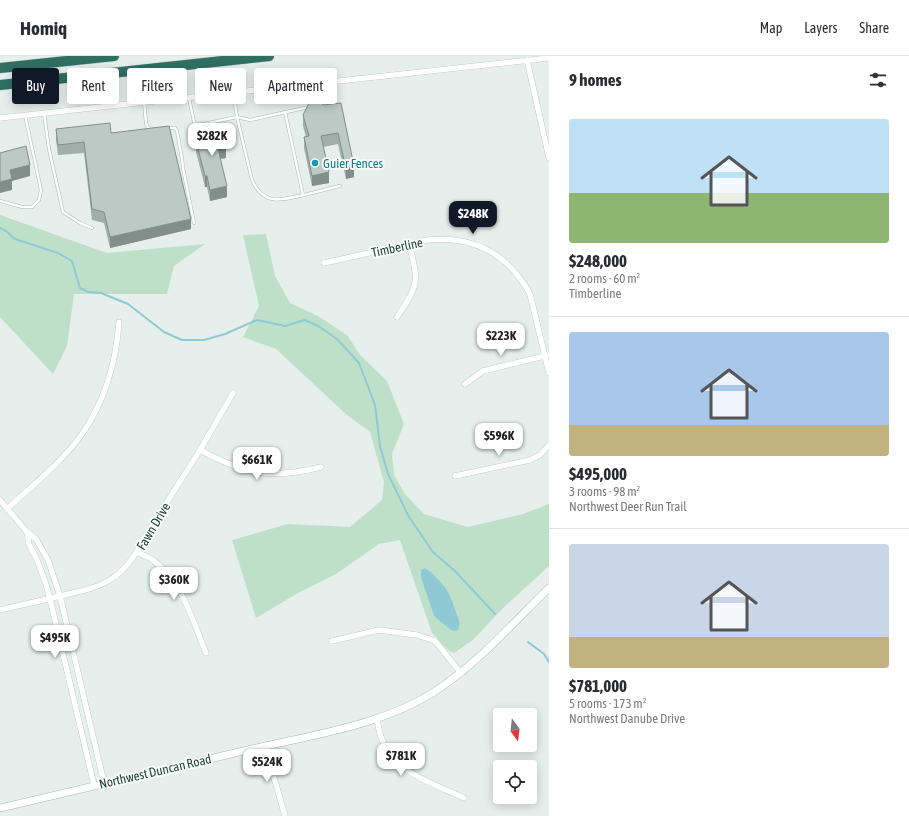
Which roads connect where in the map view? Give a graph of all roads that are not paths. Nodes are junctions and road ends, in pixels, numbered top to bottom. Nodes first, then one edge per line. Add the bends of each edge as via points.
1 (114, 56) edge
2 (268, 56) edge
3 (549, 58) edge
4 (527, 60) junction
5 (0, 68) edge
6 (0, 85) edge
7 (246, 91) edge
8 (195, 95) edge
9 (189, 96) joint
10 (127, 104) edge
11 (144, 104) edge
12 (235, 104) edge
13 (323, 104) edge
14 (319, 105) edge
15 (312, 107) edge
16 (285, 112) junction
17 (44, 113) junction
18 (25, 115) junction
19 (238, 117) junction
20 (0, 118) edge
21 (158, 128) edge
22 (165, 128) edge
23 (549, 158) edge
24 (340, 186) dead end
25 (303, 195) junction
26 (0, 201) edge
27 (194, 223) dead end
28 (92, 228) dead end
29 (409, 244) junction
30 (324, 263) dead end
31 (397, 317) dead end
32 (119, 322) dead end
33 (547, 356) edge
34 (549, 373) edge
35 (464, 384) dead end
36 (233, 393) dead end
37 (549, 445) edge
38 (200, 450) junction
39 (320, 467) dead end
40 (455, 476) dead end
41 (0, 500) edge
42 (8, 508) junction
43 (27, 532) junction
44 (137, 552) junction
45 (549, 588) edge
46 (60, 596) junction
47 (50, 599) junction
48 (0, 610) edge
49 (332, 641) dead end
50 (206, 653) dead end
51 (460, 672) junction
52 (81, 686) junction
53 (71, 688) junction
54 (377, 719) junction
55 (265, 746) junction
56 (104, 783) junction
57 (94, 785) junction
58 (464, 798) dead end
59 (0, 808) edge
60 (285, 816) edge

1 - 5 highway
2 - 6 highway
3 - 4 street
4 - 7 street
4 - 23 street
8 - 9 street
9 - 19 lane via 194,122 197,125
10 - 17 street
11 - 21 lane via 148,128
12 - 19 lane
13 - 14 lane
15 - 16 lane
16 - 19 lane via 250,120
16 - 25 lane
17 - 18 street
17 - 28 lane via 63,212
18 - 20 street
18 - 26 lane via 41,190 39,200 32,207
19 - 25 lane via 252,180 257,190 272,200
22 - 27 lane via 175,128 177,131
24 - 25 lane
29 - 30 street, Timberline
29 - 31 street via 416,278 412,295
29 - 33 street, Timberline via 442,238 466,242 480,246 507,263 524,282 530,294
32 - 42 street via 113,365 104,394 82,435 60,460
33 - 34 street, Timberline
33 - 35 street via 487,369
36 - 38 street, Fawn Drive
37 - 40 street via 540,455 530,460
38 - 39 street via 223,463 250,471 290,474
38 - 44 street, Fawn Drive
41 - 42 street
42 - 43 street
43 - 46 street via 44,550
43 - 47 street via 29,544
44 - 46 street, Fawn Drive via 123,570 107,582 92,589
44 - 50 street via 163,569 177,588
45 - 51 street, Northwest Duncan Road
46 - 47 street, Fawn Drive
46 - 52 street
47 - 48 street, Fawn Drive
47 - 53 street
49 - 51 street via 379,630 417,634 435,641
51 - 54 street, Northwest Duncan Road via 436,690
52 - 53 street
52 - 56 street
53 - 57 street
54 - 55 street, Northwest Duncan Road
54 - 58 street via 381,737 395,760 413,774
55 - 56 street, Northwest Duncan Road
55 - 60 street
56 - 57 street, Northwest Duncan Road
57 - 59 street, Northwest Duncan Road

